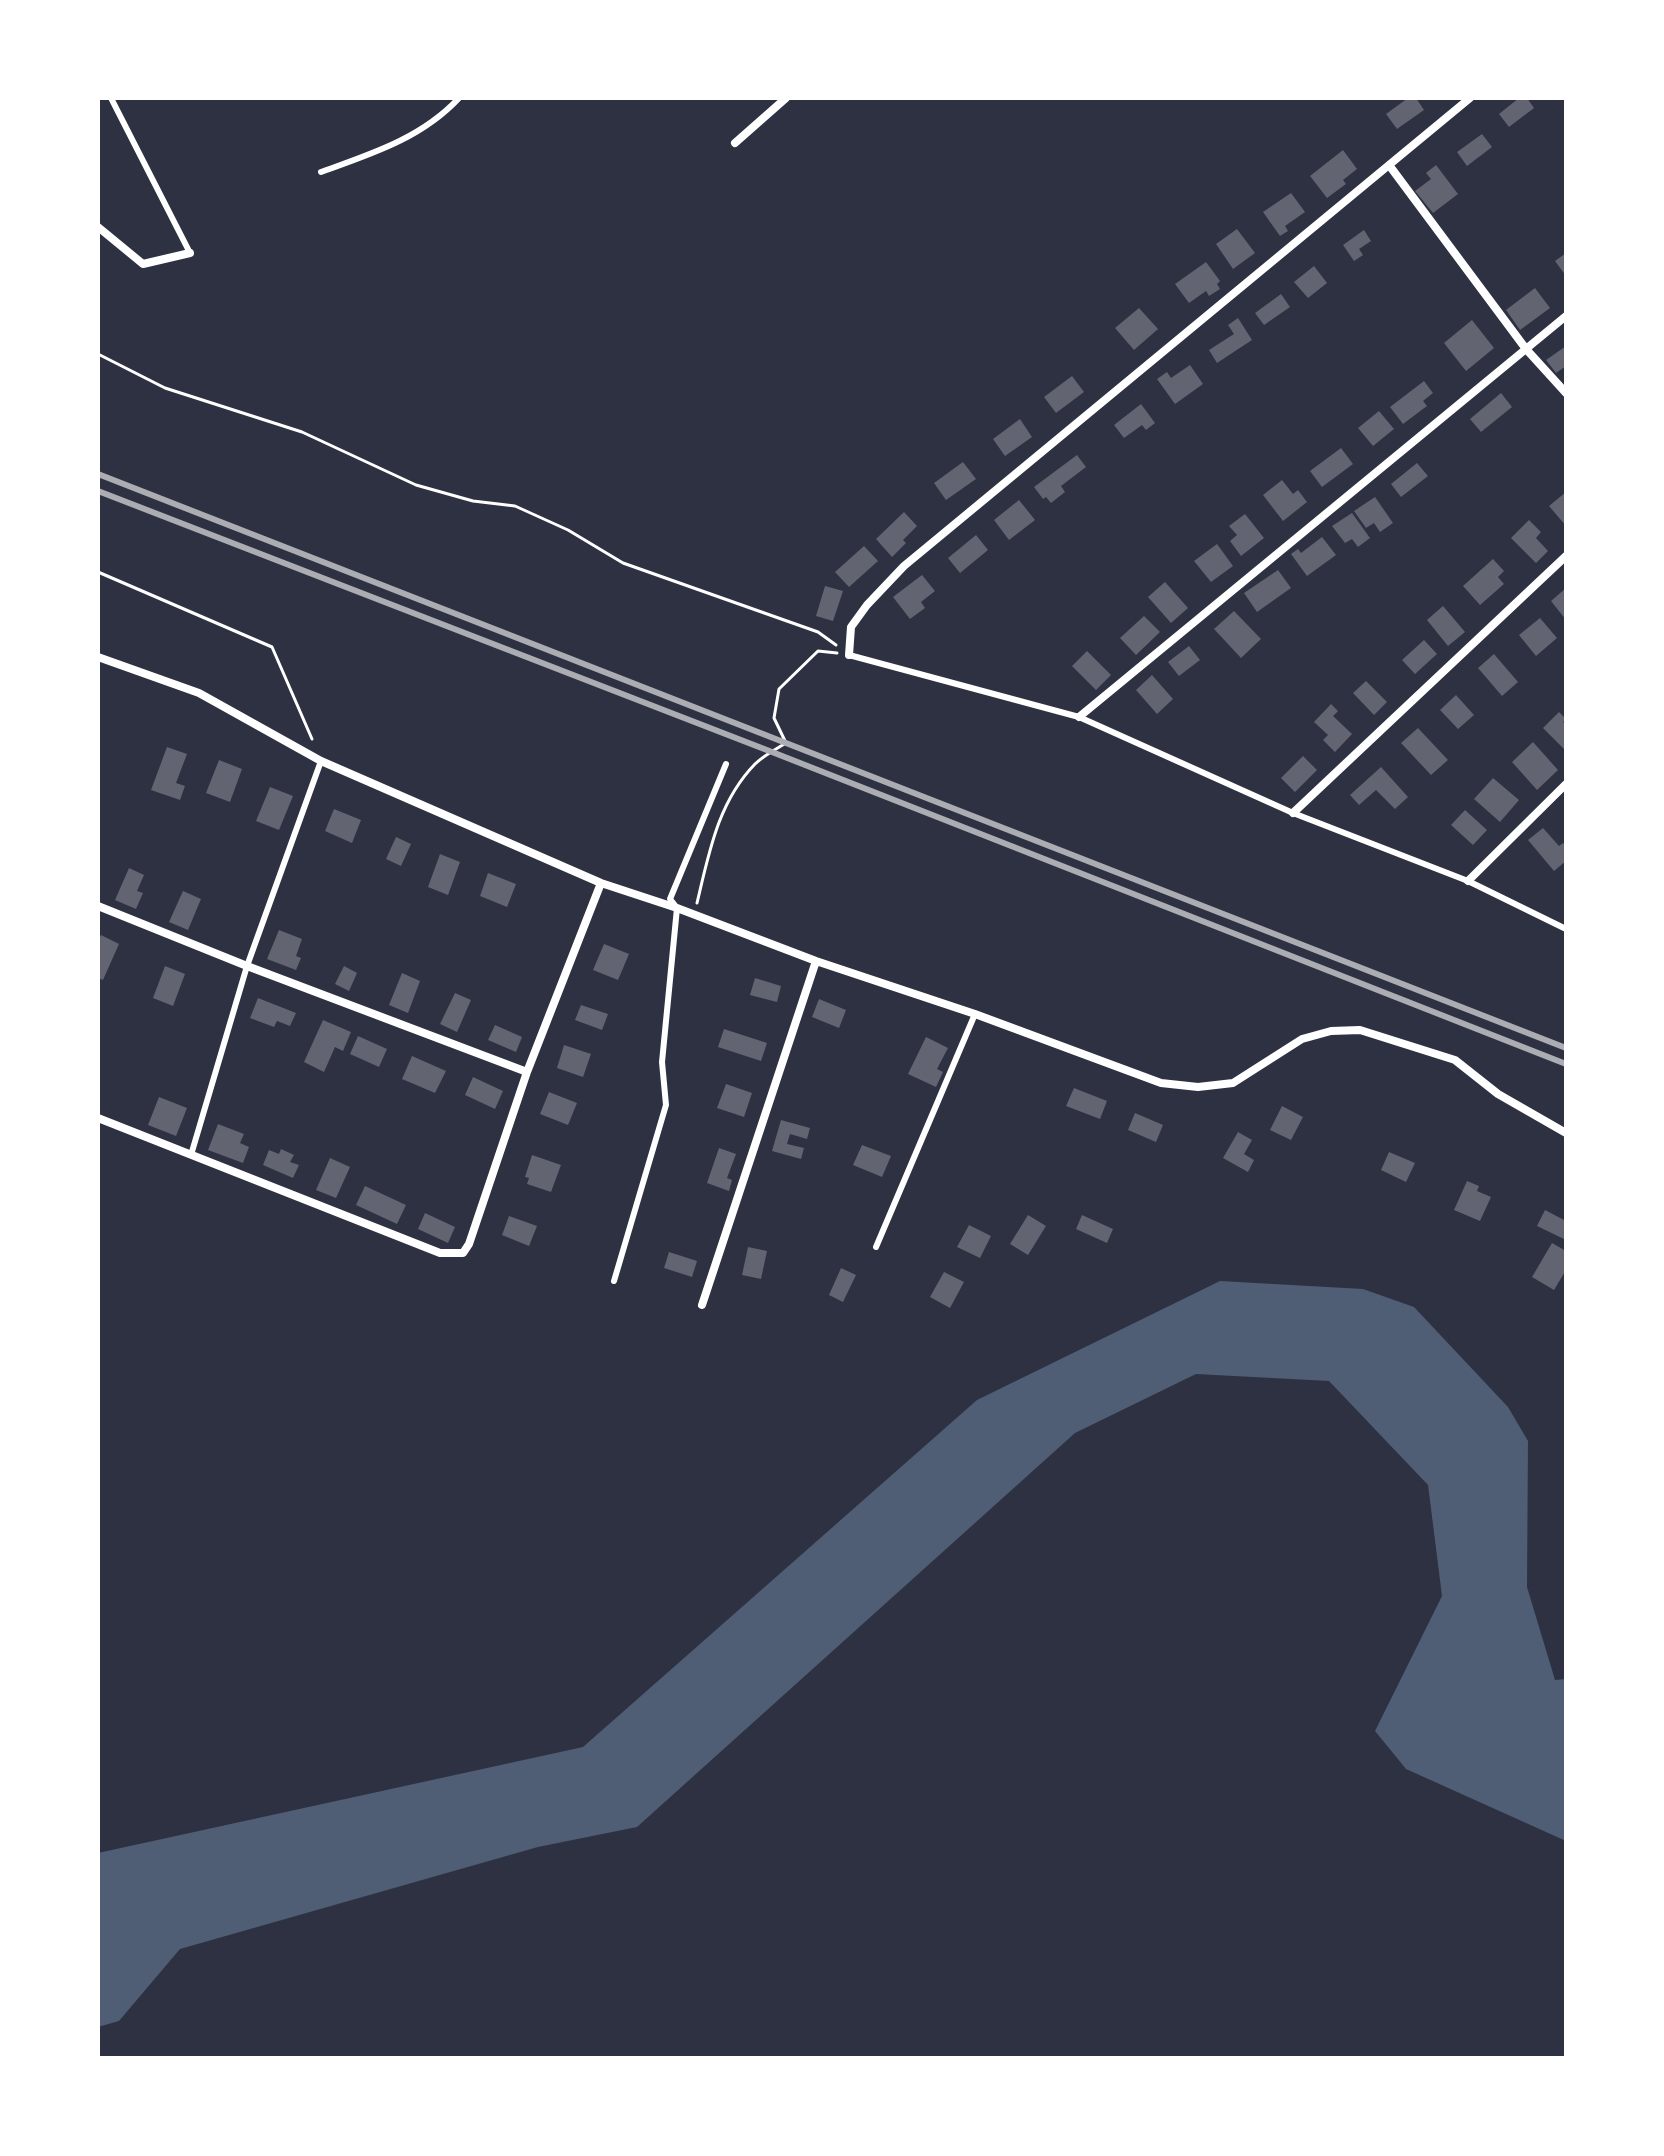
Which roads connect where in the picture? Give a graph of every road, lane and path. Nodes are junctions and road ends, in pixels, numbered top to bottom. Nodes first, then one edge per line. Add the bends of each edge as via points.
1 (111, 98) edge
2 (459, 98) edge
3 (786, 98) edge
4 (1470, 98) edge
5 (735, 143) dead end
6 (1389, 165) junction
7 (321, 172) dead end
8 (98, 227) edge
9 (190, 253) joint
10 (1566, 316) edge
11 (1526, 349) junction
12 (98, 354) edge
13 (1566, 393) edge
14 (1566, 556) edge
15 (98, 572) edge
16 (849, 655) junction
17 (98, 657) edge
18 (1079, 717) junction
19 (321, 761) junction
20 (726, 764) dead end
21 (1566, 784) edge
22 (1293, 813) junction
23 (1468, 881) junction
24 (601, 883) junction
25 (98, 906) edge
26 (677, 908) junction
27 (694, 915) junction
28 (1566, 929) edge
29 (816, 961) junction
30 (247, 966) junction
31 (975, 1014) junction
32 (527, 1072) junction
33 (98, 1118) edge
34 (1566, 1133) edge
35 (191, 1155) junction
36 (876, 1247) dead end
37 (614, 1281) dead end
38 (702, 1305) dead end

1 - 9 lane
2 - 7 lane via 443,115 395,145
3 - 5 street
4 - 6 street
6 - 11 street
6 - 16 street via 904,566 851,627
8 - 9 street via 143,264
10 - 11 street
11 - 13 street
11 - 18 street
12 - 16 path via 165,388 302,432 416,485 515,506 623,563 818,632
14 - 22 street
15 - 19 path via 272,647
16 - 18 lane
16 - 27 path via 818,651 779,689 774,718 786,743 757,762 735,789 715,830
17 - 19 street via 199,693
18 - 22 lane
19 - 24 street
19 - 30 lane
20 - 26 lane via 670,899
21 - 23 street
22 - 23 lane
23 - 28 lane
24 - 26 street
24 - 32 street
25 - 30 street
26 - 27 street
26 - 37 lane via 662,1062 666,1105
27 - 29 street
29 - 31 street
29 - 38 street
30 - 32 street
30 - 35 lane
31 - 34 street via 1161,1083 1198,1087 1233,1083 1302,1039 1360,1030 1455,1060 1498,1094
31 - 36 lane
32 - 35 street via 463,1253 440,1253
33 - 35 street

